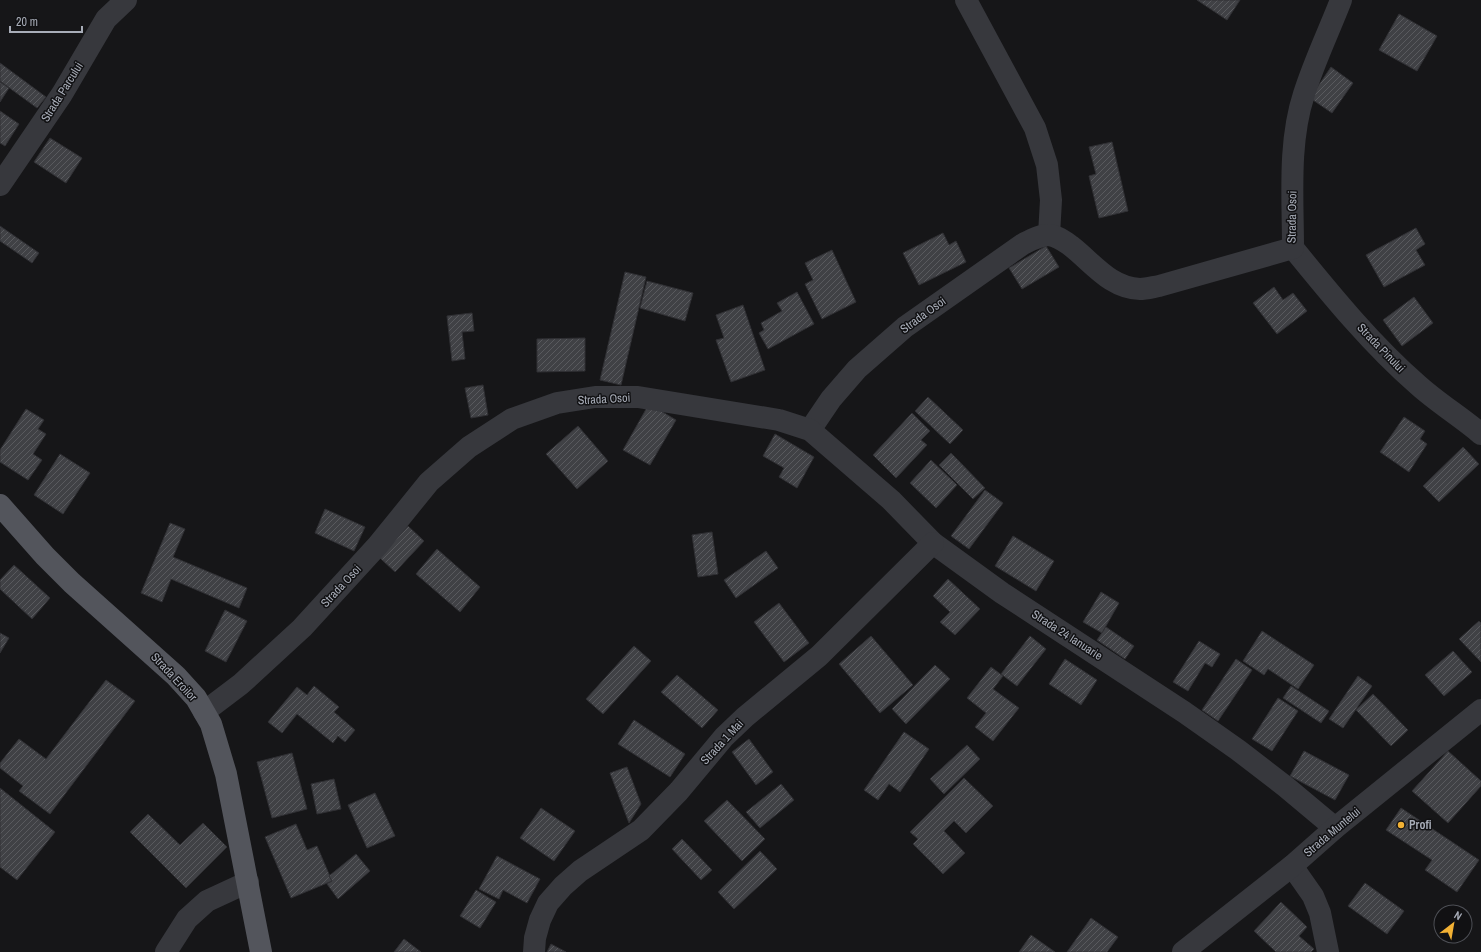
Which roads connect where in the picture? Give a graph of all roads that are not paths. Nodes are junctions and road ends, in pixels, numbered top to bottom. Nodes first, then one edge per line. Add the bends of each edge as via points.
1 (126, 0) edge
2 (966, 0) edge
3 (1341, 0) edge
4 (0, 185) edge
5 (1049, 235) junction
6 (1293, 248) junction
7 (810, 430) junction
8 (1481, 434) edge
9 (0, 505) edge
10 (933, 543) junction
11 (1481, 710) edge
12 (204, 712) junction
13 (1335, 828) junction
14 (1292, 866) junction
15 (248, 882) junction
16 (166, 952) edge
17 (261, 952) edge
18 (534, 952) edge
19 (1183, 952) edge
20 (1328, 952) edge

1 - 4 street, Strada Parcului via 106,19 62,94
2 - 5 street via 1035,128 1047,164 1051,200
3 - 6 street, Strada Osoi via 1304,94 1297,127 1293,160
5 - 6 street, Strada Osoi via 1061,238 1117,284 1141,289
5 - 7 street, Strada Osoi via 1037,237 1023,244 905,327 857,369 831,399
6 - 8 street, Strada Pinului via 1334,299 1385,354 1419,386
7 - 10 street, Strada 24 Ianuarie via 891,500
7 - 12 street, Strada Osoi via 779,420 638,397 595,397 557,403 512,419 469,447 429,482 378,545 302,628 241,684
9 - 12 main road, Strada Eroilor via 72,583 176,676 192,693
10 - 13 street, Strada 24 Ianuarie via 1002,593 1232,746
10 - 18 street, Strada 1 Mai via 819,656 724,737 679,791 641,830 580,871 563,886 548,903 540,920
11 - 13 street, Strada Muntelui
12 - 15 main road, Strada Eroilor via 211,724 226,774
13 - 14 street, Strada Muntelui
14 - 19 street, Strada Muntelui
14 - 20 street via 1313,896 1320,912
15 - 16 street via 207,901 187,920
15 - 17 main road, Strada Eroilor

